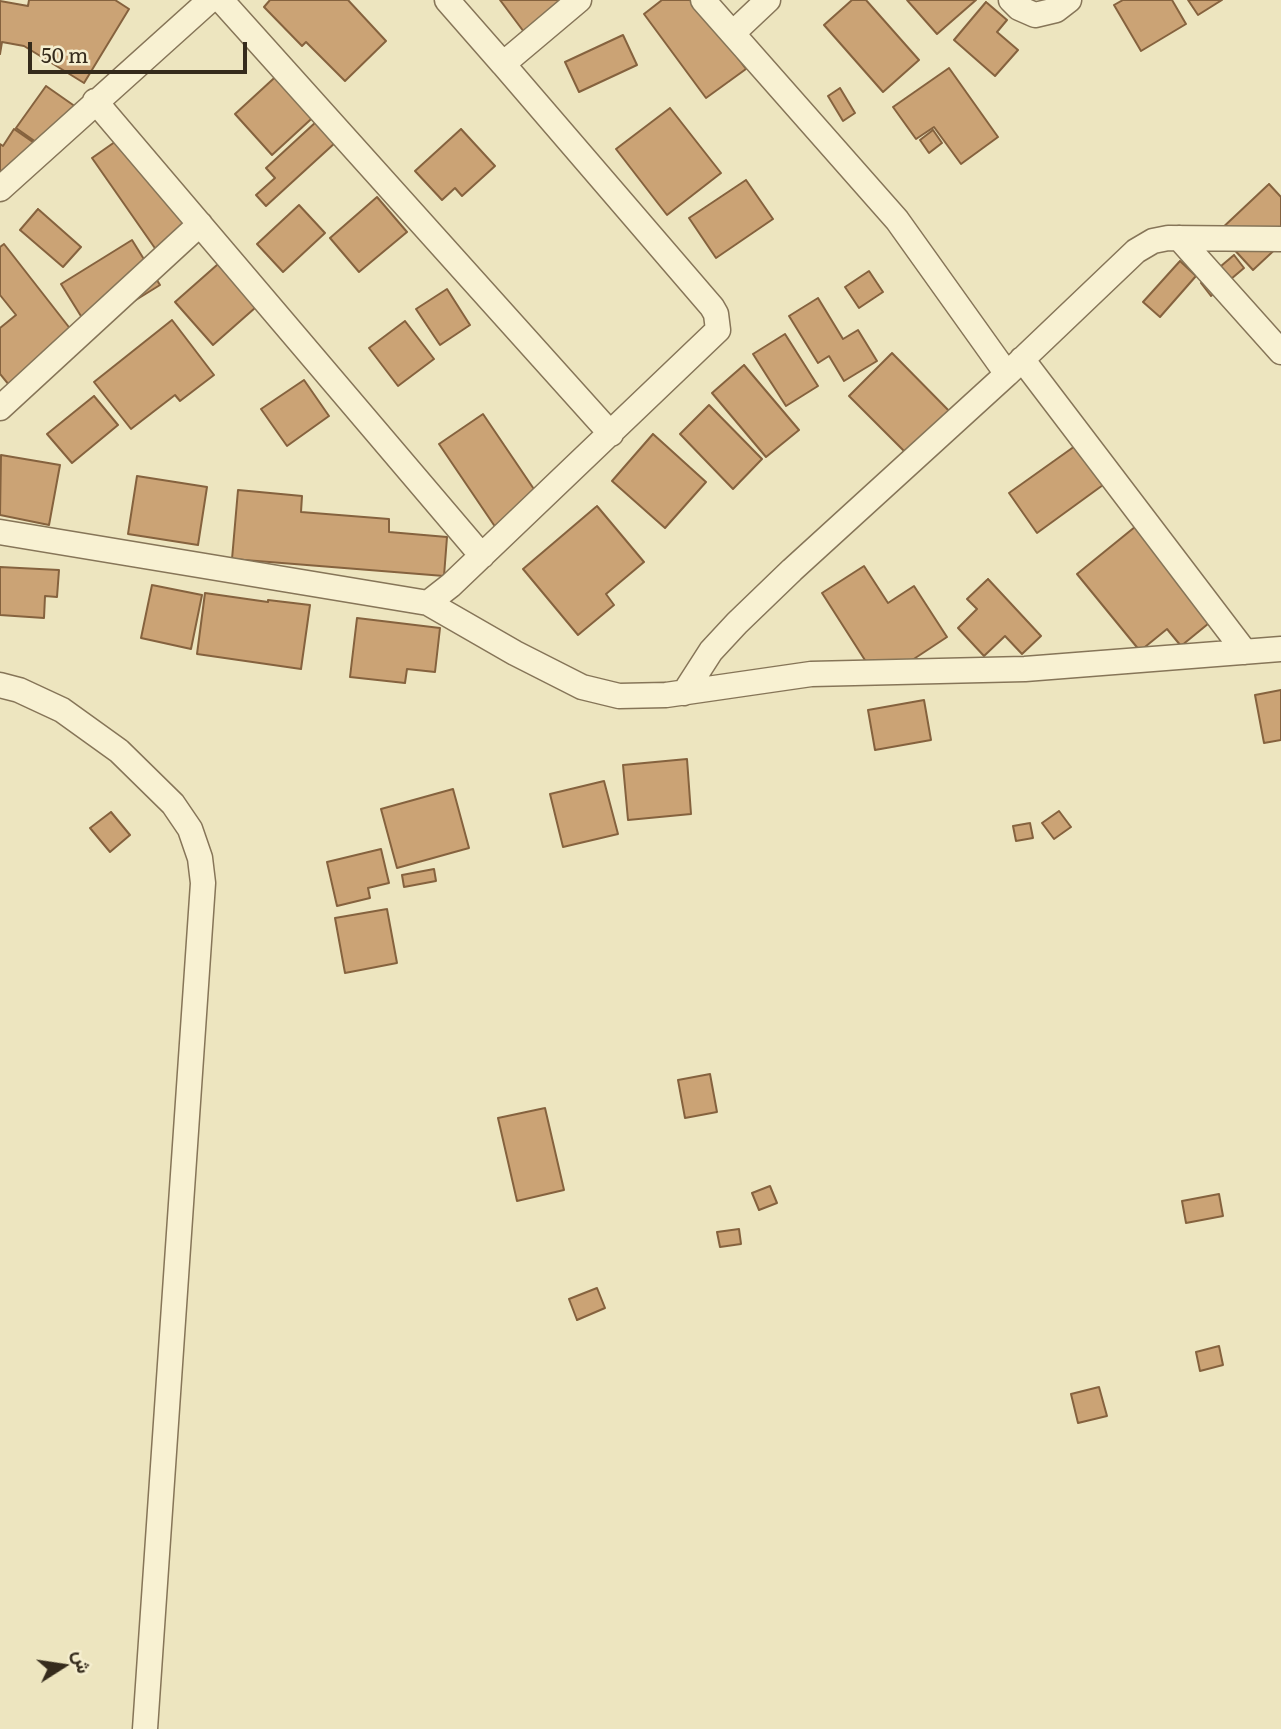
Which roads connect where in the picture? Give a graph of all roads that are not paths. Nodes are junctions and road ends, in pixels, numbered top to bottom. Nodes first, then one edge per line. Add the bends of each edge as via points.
1 (210, 0) edge
2 (221, 0) edge
3 (447, 0) edge
4 (579, 0) edge
5 (703, 0) edge
6 (768, 0) edge
7 (1011, 0) edge
8 (1069, 0) edge
9 (733, 33) junction
10 (503, 64) junction
11 (95, 101) junction
12 (0, 189) edge
13 (200, 224) junction
14 (1179, 238) junction
15 (1281, 239) edge
16 (1281, 352) edge
17 (1014, 366) junction
18 (0, 408) edge
19 (611, 434) junction
20 (0, 532) edge
21 (482, 556) junction
22 (428, 603) junction
23 (1281, 649) edge
24 (1245, 652) junction
25 (0, 685) edge
26 (684, 693) junction
27 (145, 1729) edge

1 - 11 street
2 - 19 street
3 - 10 street
4 - 10 street
5 - 9 street
6 - 9 street
7 - 8 street via 1035,15 1056,10
9 - 17 street via 897,220
10 - 19 street via 716,314 715,335
11 - 12 street
11 - 13 street
13 - 18 street
13 - 21 street
14 - 15 street
14 - 16 street
14 - 17 street via 1153,241 1136,251
17 - 24 street
17 - 26 street via 737,623
19 - 21 street
20 - 22 street
21 - 22 street
22 - 26 street via 582,688 619,696
23 - 24 street
24 - 26 street via 1025,669 811,674
25 - 27 street via 62,710 119,751 173,804 190,829 200,858 203,883

